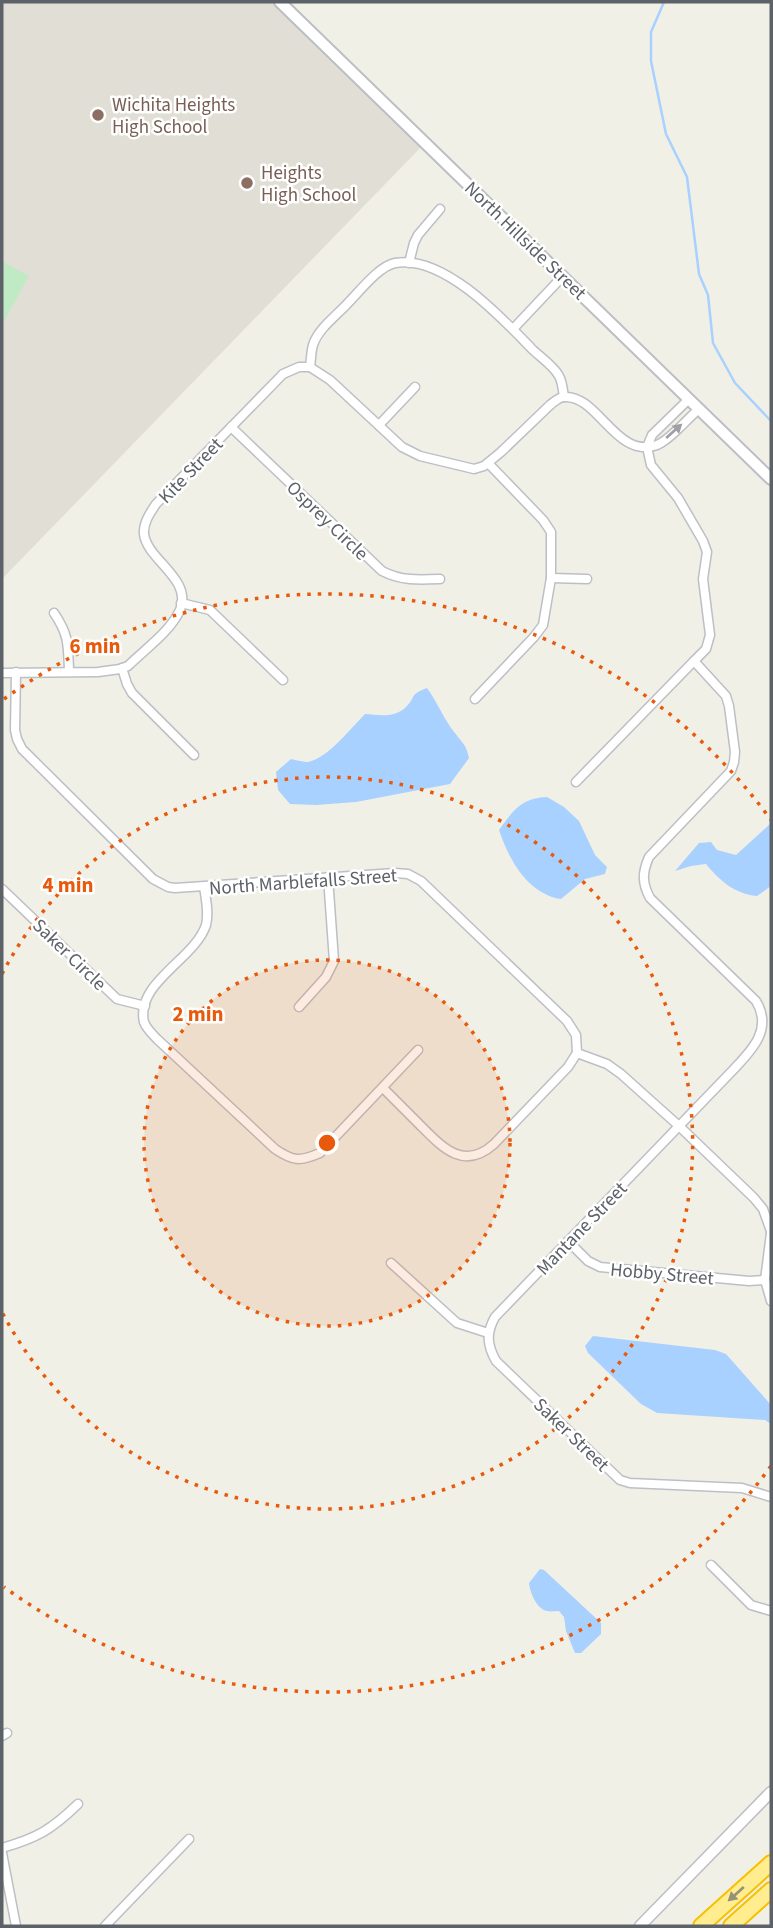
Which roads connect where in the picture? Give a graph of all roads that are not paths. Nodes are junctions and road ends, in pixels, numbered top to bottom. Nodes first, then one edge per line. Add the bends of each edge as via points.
1 (280, 2) edge
2 (440, 209) dead end
3 (410, 262) junction
4 (563, 276) junction
5 (513, 329) junction
6 (310, 367) junction
7 (415, 387) dead end
8 (564, 397) junction
9 (689, 399) junction
10 (699, 409) junction
11 (379, 425) junction
12 (231, 427) junction
13 (647, 447) junction
14 (488, 463) junction
15 (771, 479) edge
16 (551, 578) junction
17 (440, 579) dead end
18 (586, 579) dead end
19 (181, 603) junction
20 (54, 613) dead end
21 (694, 662) junction
22 (122, 668) junction
23 (69, 671) junction
24 (16, 672) junction
25 (2, 673) edge
26 (283, 680) dead end
27 (475, 699) dead end
28 (194, 755) dead end
29 (576, 782) dead end
30 (328, 877) junction
31 (204, 887) junction
32 (2, 890) edge
33 (145, 1006) junction
34 (299, 1007) dead end
35 (767, 1027) edge
36 (418, 1050) dead end
37 (577, 1053) junction
38 (383, 1088) junction
39 (679, 1126) junction
40 (771, 1232) edge
41 (568, 1241) junction
42 (391, 1263) dead end
43 (765, 1280) junction
44 (771, 1301) edge
45 (488, 1333) junction
46 (771, 1497) edge
47 (711, 1565) dead end
48 (771, 1611) edge
49 (771, 1792) edge
50 (78, 1804) dead end
51 (189, 1839) dead end
52 (2, 1850) edge
53 (771, 1863) edge
54 (771, 1890) edge
55 (16, 1926) edge
56 (105, 1926) edge
57 (640, 1926) edge
58 (701, 1926) edge
59 (731, 1926) edge

1 - 4 main road, North Hillside Street
2 - 3 street via 418,235
3 - 5 street via 466,286
3 - 6 street via 386,265 330,321 314,341
4 - 5 street
4 - 9 main road, North Hillside Street
5 - 8 street via 559,376
6 - 11 street
6 - 12 street, Kite Street via 283,374
7 - 11 street
8 - 13 street via 580,400 626,441
8 - 14 street
9 - 10 main road, North Hillside Street
9 - 13 street via 652,435
13 -> 10 street via 660,444
10 - 15 main road, North Hillside Street
11 - 14 street via 402,447 420,456 474,469
12 - 17 street, Osprey Circle via 382,571 409,580
12 - 19 street, Kite Street via 156,504 145,524 148,547 177,582
13 - 21 street via 651,465 678,498 707,552 703,579 710,635 706,649
14 - 16 street via 551,532
16 - 18 street
16 - 27 street via 542,625
19 - 22 street via 169,626
19 - 26 street via 210,610
20 - 23 street via 68,639
21 - 29 street
21 - 35 street via 726,696 734,762 731,771 649,857 643,882 650,898 756,1002
22 - 23 street
22 - 28 street via 132,693
23 - 24 street
24 - 25 street
24 - 31 street, North Marblefalls Street via 16,734 25,753 153,878 168,887
30 - 31 street, North Marblefalls Street
30 - 34 street via 334,961
30 - 37 street, North Marblefalls Street via 402,873 419,880 567,1021 576,1035
31 - 33 street via 207,915 202,933 149,993
32 - 33 street, Saker Circle via 117,999
33 - 38 street via 145,1024 157,1039 290,1158 304,1160 320,1153
35 - 39 street, Mantane Street via 752,1050
36 - 38 street
37 - 38 street via 494,1144 474,1156 459,1156 445,1149
37 - 39 street via 616,1070
39 - 40 street via 754,1198
39 - 41 street, Mantane Street
40 - 43 street
41 - 43 street, Hobby Street via 600,1267
41 - 45 street, Mantane Street via 495,1317
42 - 45 street via 457,1323
43 - 44 street
45 - 46 street, Saker Street via 496,1361 620,1480 742,1488
47 - 48 street via 751,1605
49 - 57 street
50 - 52 street via 44,1832
51 - 56 street
52 - 55 street
53 -> 58 highway
54 - 59 highway

